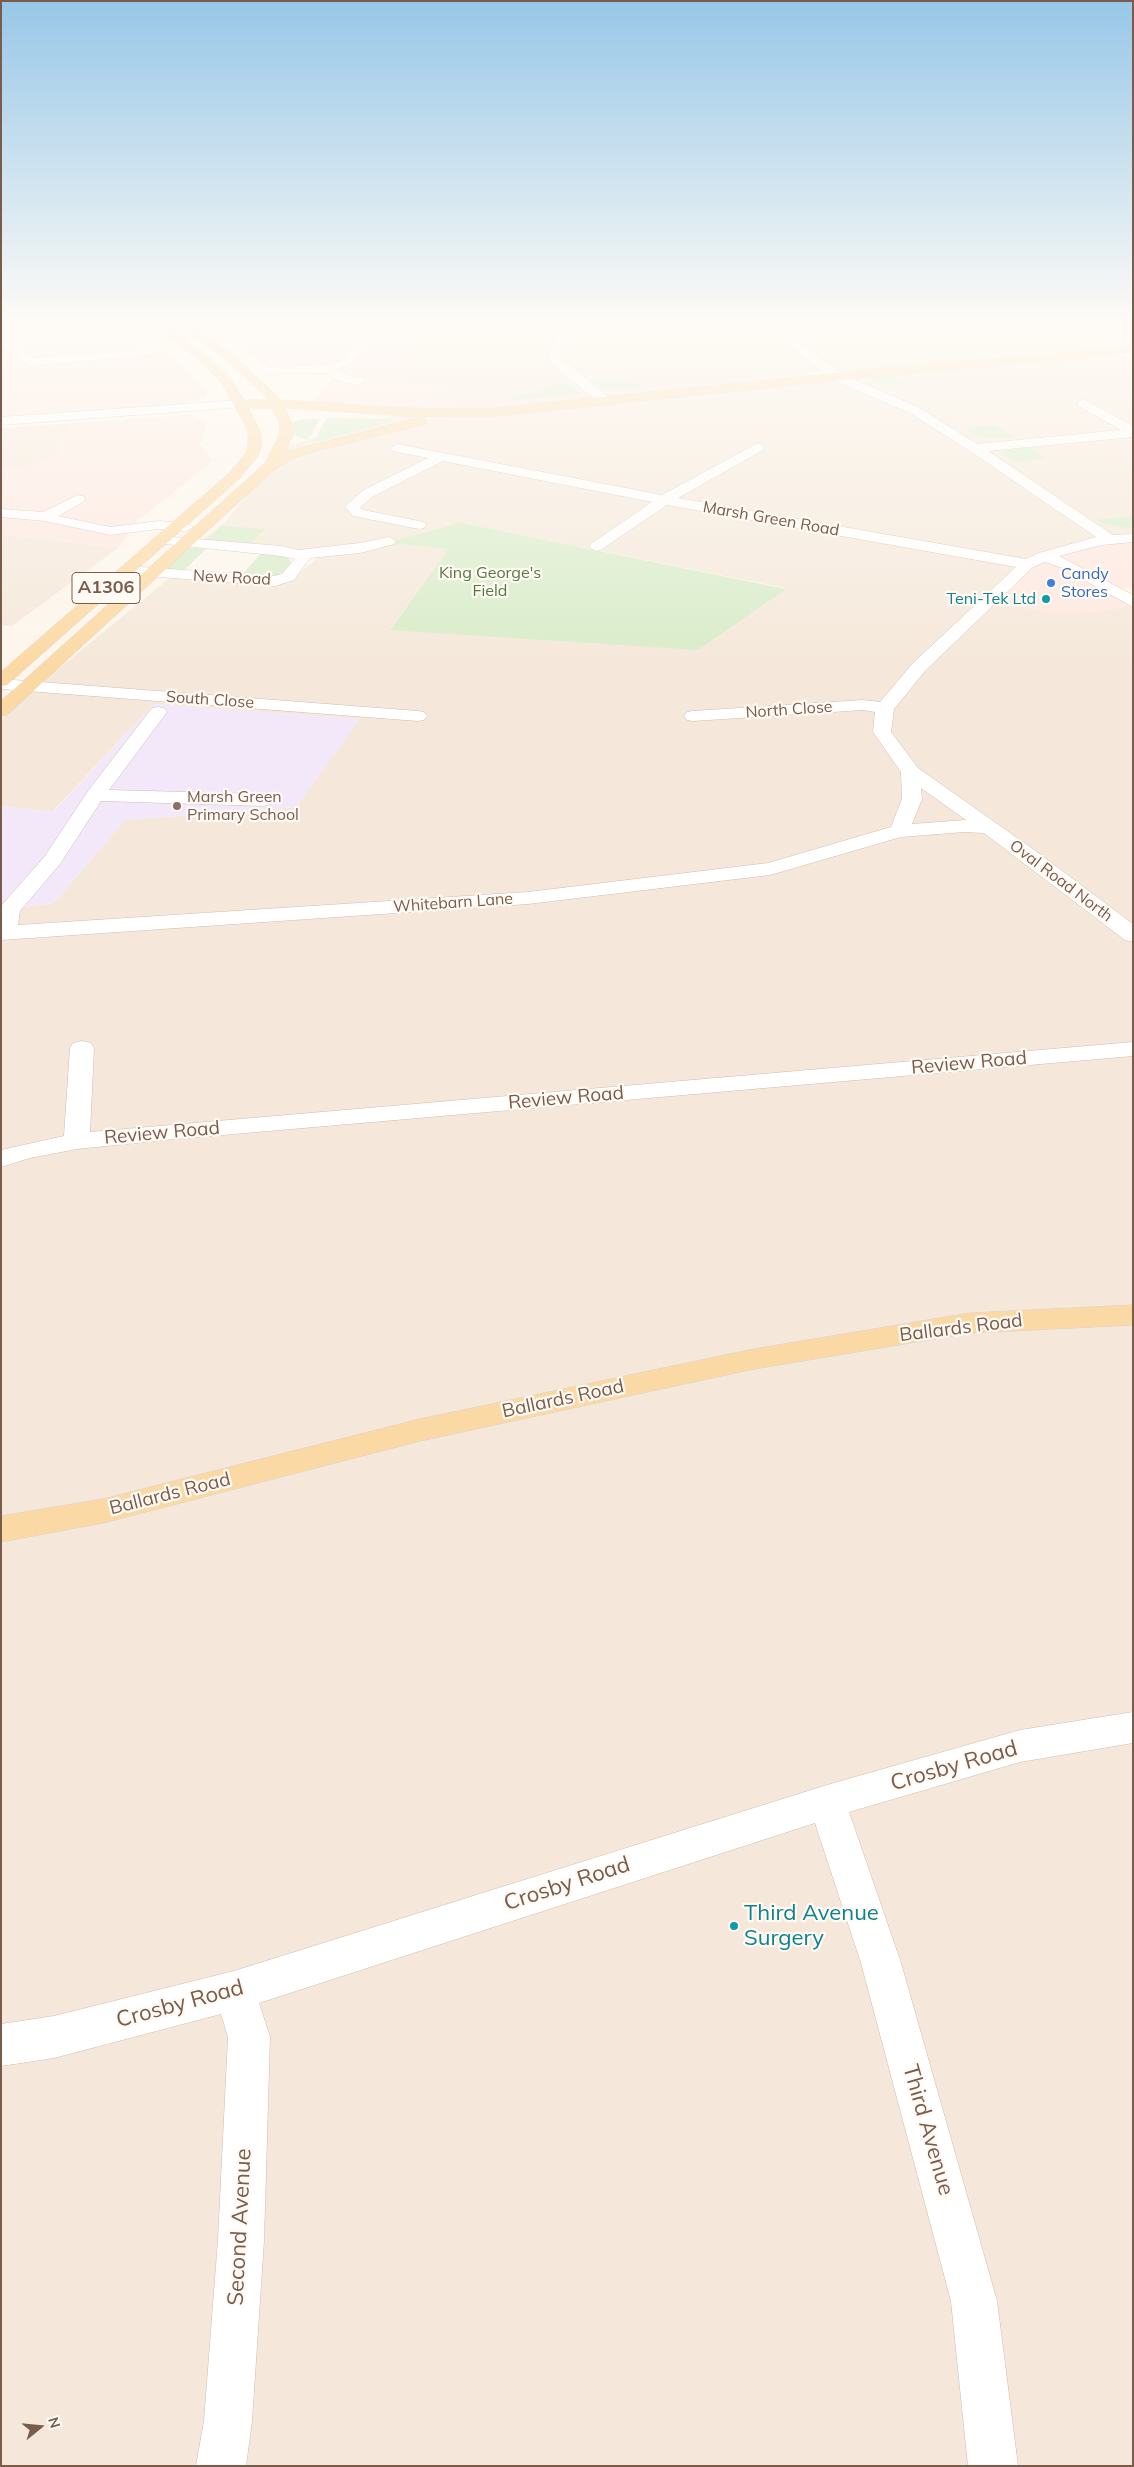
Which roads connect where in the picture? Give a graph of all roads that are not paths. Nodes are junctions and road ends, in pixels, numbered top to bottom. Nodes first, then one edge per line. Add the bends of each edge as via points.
1 (255, 438) edge
2 (284, 438) edge
3 (351, 438) edge
4 (959, 438) edge
5 (1079, 438) edge
6 (758, 447) dead end
7 (397, 448) dead end
8 (975, 448) junction
9 (442, 456) junction
10 (270, 466) junction
11 (78, 500) dead end
12 (664, 500) junction
13 (2, 513) edge
14 (45, 517) junction
15 (419, 525) dead end
16 (177, 526) junction
17 (203, 528) junction
18 (1133, 538) edge
19 (161, 540) junction
20 (1110, 540) junction
21 (389, 541) dead end
22 (188, 543) junction
23 (597, 546) dead end
24 (299, 555) junction
25 (1044, 556) junction
26 (1028, 564) junction
27 (126, 571) junction
28 (153, 574) junction
29 (1133, 583) edge
30 (1108, 588) junction
31 (1133, 602) edge
32 (1, 682) edge
33 (29, 686) junction
34 (884, 708) junction
35 (1, 711) edge
36 (158, 712) dead end
37 (418, 716) dead end
38 (693, 716) dead end
39 (910, 772) junction
40 (94, 794) junction
41 (264, 800) dead end
42 (990, 827) junction
43 (899, 831) junction
44 (4, 933) edge
45 (1133, 935) edge
46 (82, 1048) dead end
47 (1133, 1049) edge
48 (77, 1141) junction
49 (1, 1159) edge
50 (1133, 1315) edge
51 (1, 1529) edge
52 (1133, 1726) edge
53 (827, 1802) junction
54 (234, 1991) junction
55 (1, 2045) edge
56 (221, 2466) edge
57 (993, 2466) edge

1 - 16 main road, A1306 via 252,454 234,476
2 - 10 main road, New Road / A1306
3 - 10 main road via 307,449
4 - 8 street
5 - 8 street
6 - 12 street
7 - 9 street, Marsh Green Road
8 - 20 street
9 - 12 street, Marsh Green Road
9 - 15 street via 369,493 352,506 358,514
10 - 17 main road, New Road / A1306
11 - 14 street
12 - 23 street
12 - 26 street, Marsh Green Road
13 - 14 street
14 - 16 street via 110,532 158,525
16 - 17 street
16 - 19 main road, A1306
17 - 22 main road, New Road / A1306
18 - 20 street
19 - 22 street, New Road
19 - 27 main road, A1306
20 - 25 street
21 - 24 street
22 - 24 street, New Road
22 - 28 main road, New Road / A1306
24 - 28 street, New Road via 303,559 300,565 288,577 275,581
25 - 26 street
25 - 30 street
26 - 34 street via 919,667
27 - 28 street, New Road
27 - 32 main road, A1306
28 - 33 main road, New Road / A1306
29 - 30 street
30 - 31 street
32 - 33 street, South Close
33 - 35 main road, New Road / A1306
33 - 37 street, South Close
34 - 38 street, North Close via 863,705
34 - 39 street via 882,732
36 - 40 street
39 - 42 street
39 - 43 street via 912,798
40 - 41 street
40 - 44 street via 53,860 9,910
42 - 43 street, Whitebarn Lane
42 - 45 street, Oval Road North
43 - 44 street, Whitebarn Lane via 770,869 690,880 528,898
46 - 48 street
47 - 48 street, Review Road
48 - 49 street, Review Road
50 - 51 main road, Ballards Road via 970,1323 754,1359 420,1430 103,1511
52 - 53 street, Crosby Road via 1020,1746
53 - 54 street, Crosby Road
53 - 57 street, Third Avenue via 881,1963 974,2301
54 - 55 street, Crosby Road via 54,2036
54 - 56 street, Second Avenue via 249,2037 241,2240 228,2421

